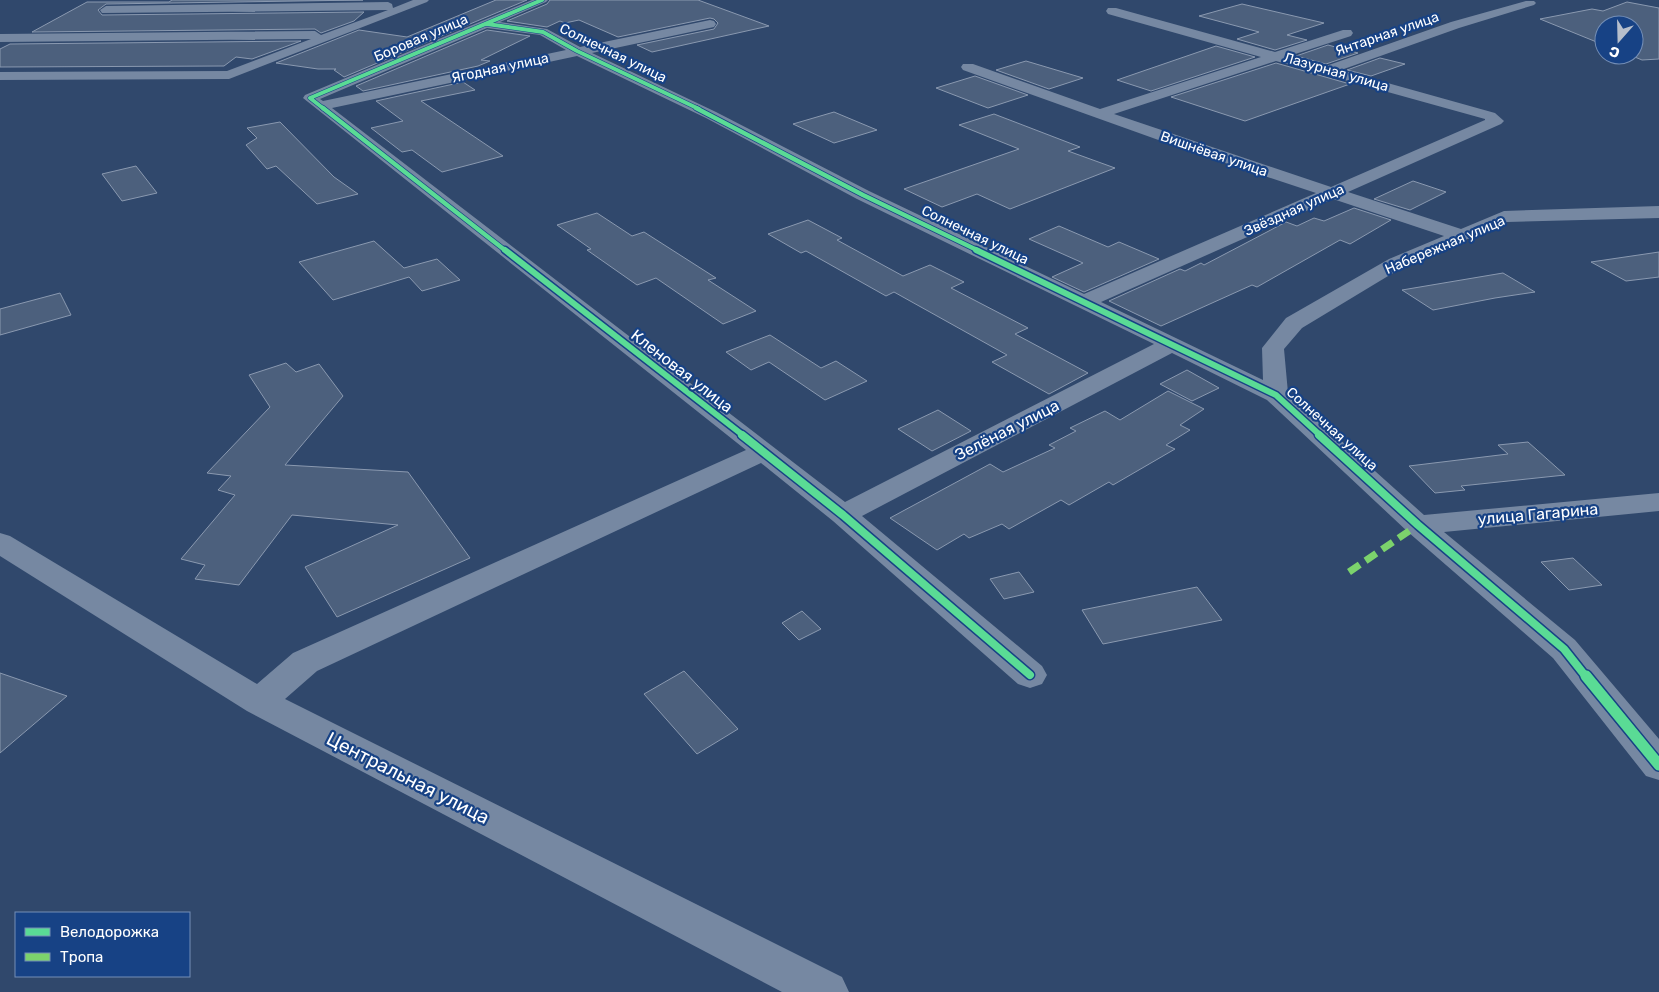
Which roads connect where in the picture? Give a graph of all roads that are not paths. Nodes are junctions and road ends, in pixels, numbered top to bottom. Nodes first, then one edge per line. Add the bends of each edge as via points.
1 (422, 0) edge
2 (542, 0) edge
3 (1530, 3) dead end
4 (407, 6) junction
5 (106, 10) dead end
6 (1112, 11) dead end
7 (487, 24) junction
8 (710, 24) dead end
9 (1347, 33) dead end
10 (331, 35) junction
11 (0, 38) edge
12 (577, 51) junction
13 (1277, 56) junction
14 (968, 67) dead end
15 (1328, 70) junction
16 (0, 76) edge
17 (315, 102) junction
18 (1099, 114) junction
19 (1490, 116) joint
20 (1330, 194) junction
21 (1659, 212) edge
22 (1461, 235) junction
23 (1084, 302) junction
24 (1172, 344) junction
25 (1276, 395) junction
26 (764, 452) junction
27 (1659, 502) edge
28 (843, 515) junction
29 (1418, 525) junction
30 (0, 543) edge
31 (1030, 674) dead end
32 (259, 702) junction
33 (1659, 765) edge
34 (827, 992) edge

1 - 4 street
2 - 7 street, Боровая улица
3 - 15 street, Янтарная улица via 1455,25
4 - 5 street
4 - 10 street
6 - 13 street
7 - 12 street, Солнечная улица via 542,32
7 - 17 street, Боровая улица
8 - 12 street, Ягодная улица
9 - 13 street
10 - 11 street
10 - 16 street via 229,74
12 - 17 street, Ягодная улица
12 - 23 street, Солнечная улица via 711,115 862,195
13 - 15 street, Лазурная улица
13 - 18 street, Лазурная улица
14 - 18 street, Вишнёвая улица
15 - 19 street, Лазурная улица
17 - 26 street, Кленовая улица
18 - 20 street, Вишнёвая улица
19 - 20 street, Звёздная улица via 1496,121
20 - 22 street, Вишнёвая улица
20 - 23 street, Звёздная улица
21 - 22 street, Набережная улица via 1504,217
22 - 25 street, Набережная улица via 1396,263 1294,322 1273,348
23 - 24 street, Солнечная улица
24 - 25 street, Солнечная улица
24 - 28 street, Зелёная улица
25 - 29 street, Солнечная улица
26 - 28 street, Кленовая улица
26 - 32 street via 305,662
27 - 29 street, улица Гагарина
28 - 31 street, Кленовая улица
29 - 33 street, Солнечная улица via 1564,649
30 - 32 street, Центральная улица
32 - 34 street, Центральная улица

